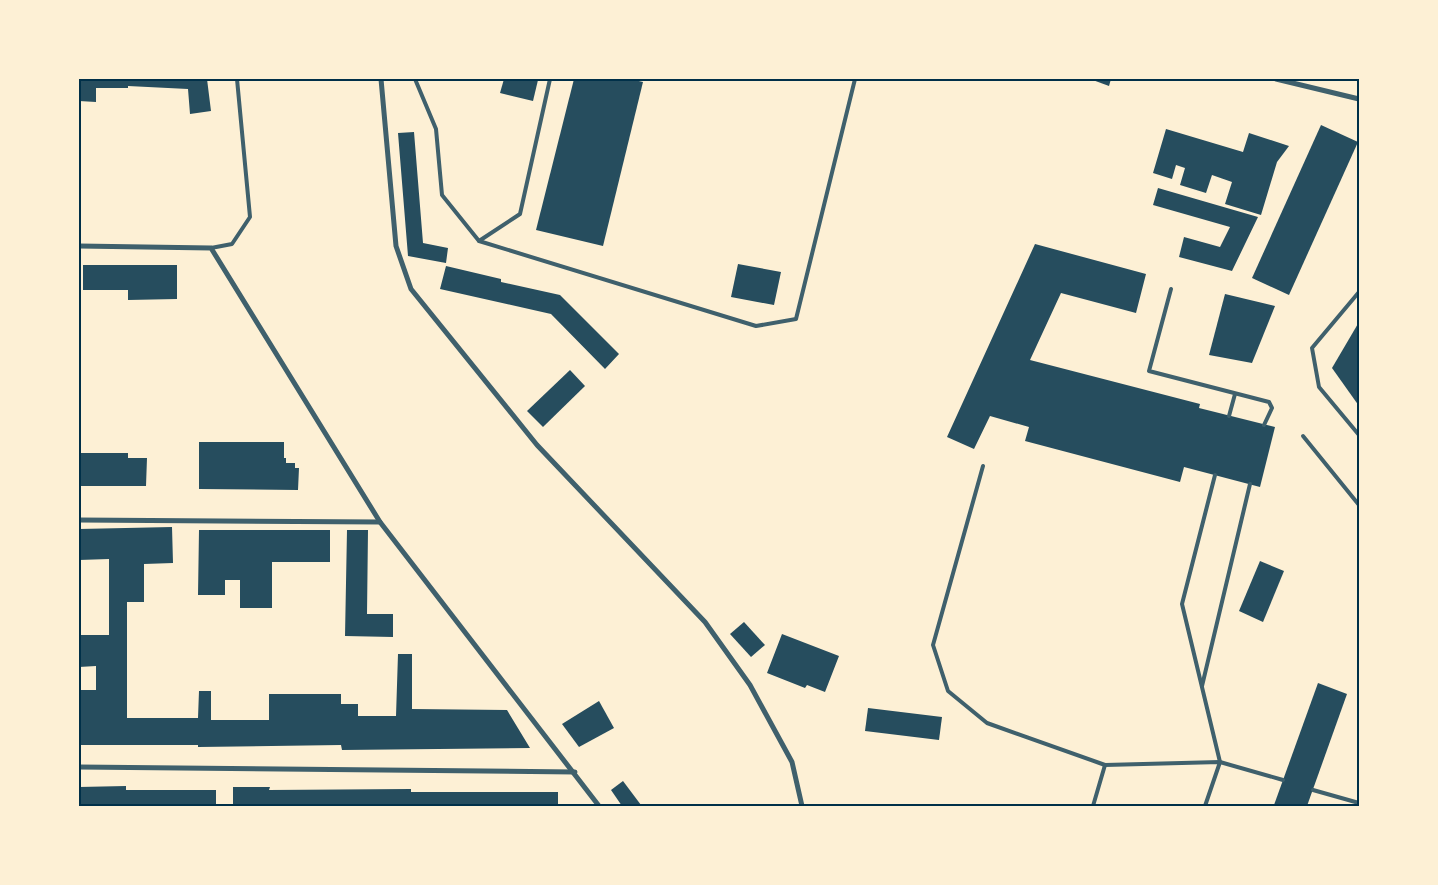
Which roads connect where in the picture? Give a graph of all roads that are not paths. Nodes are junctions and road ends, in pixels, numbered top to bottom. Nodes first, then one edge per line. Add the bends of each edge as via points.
1 (237, 79) edge
2 (381, 79) edge
3 (415, 79) edge
4 (550, 79) edge
5 (856, 79) edge
6 (1276, 79) edge
7 (1359, 99) edge
8 (479, 241) junction
9 (79, 246) edge
10 (211, 248) junction
11 (1171, 289) dead end
12 (1359, 292) edge
13 (1235, 394) junction
14 (1229, 416) dead end
15 (1264, 425) dead end
16 (1359, 435) edge
17 (1303, 436) dead end
18 (984, 466) dead end
19 (1214, 475) dead end
20 (1250, 484) dead end
21 (1359, 505) edge
22 (79, 520) edge
23 (380, 522) junction
24 (1202, 688) junction
25 (1220, 762) junction
26 (1105, 765) junction
27 (79, 767) edge
28 (575, 772) junction
29 (1283, 780) dead end
30 (1312, 790) dead end
31 (1359, 803) edge
32 (599, 806) edge
33 (802, 806) edge
34 (1093, 806) edge
35 (1205, 806) edge

1 - 10 lane via 250,216 232,244
2 - 33 street via 396,246 411,289 537,445 705,622 750,685 792,762
3 - 8 lane via 436,129 442,195
4 - 8 lane via 520,214
5 - 8 lane via 796,319 756,326
6 - 7 street
9 - 10 street
10 - 23 street
11 - 13 lane via 1149,371
12 - 16 lane via 1312,348 1319,387
13 - 14 lane
13 - 15 lane via 1269,402 1272,408
17 - 21 lane
18 - 26 lane via 933,644 948,691 987,723
19 - 24 lane via 1182,604
20 - 24 lane
22 - 23 street
23 - 28 street
24 - 25 lane
25 - 26 lane
25 - 29 lane
25 - 35 lane
26 - 34 lane
27 - 28 street
28 - 32 street
30 - 31 lane

